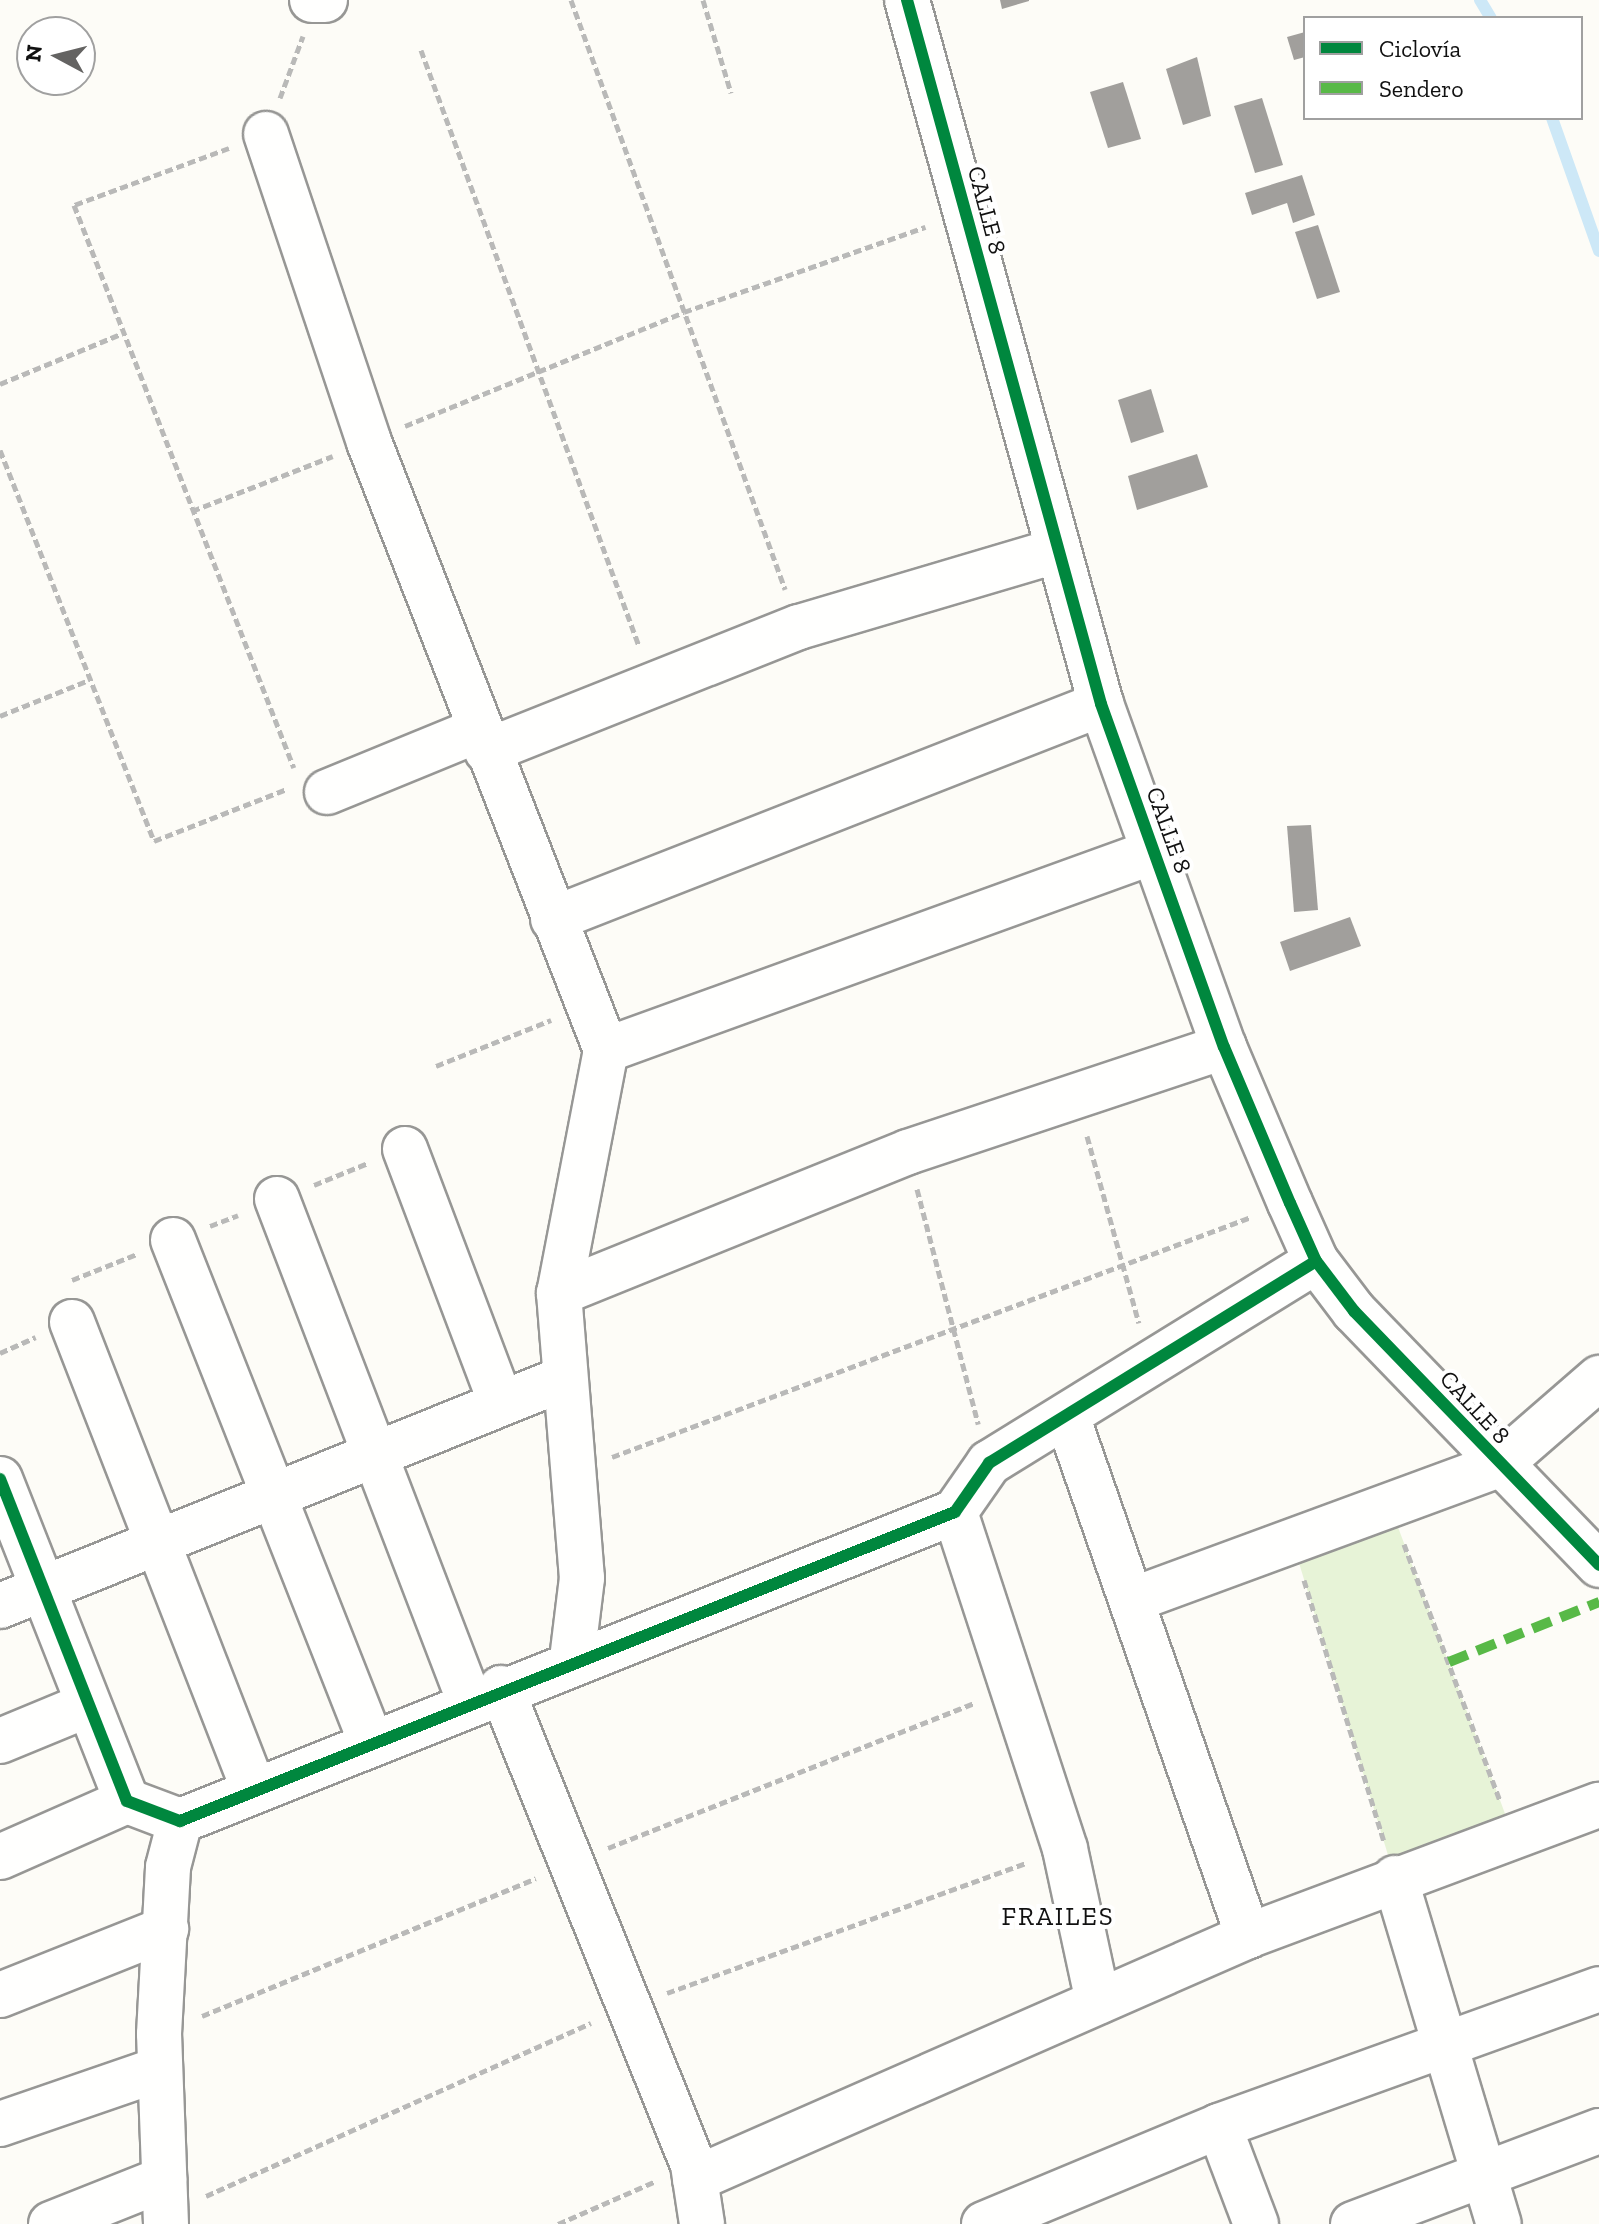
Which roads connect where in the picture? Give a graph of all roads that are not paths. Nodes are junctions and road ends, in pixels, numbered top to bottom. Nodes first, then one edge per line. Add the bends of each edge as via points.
1 (907, 0) edge
2 (266, 134) road end
3 (1056, 551) junction
4 (1101, 704) junction
5 (482, 741) junction
6 (327, 792) dead end
7 (1153, 852) junction
8 (553, 919) junction
9 (1224, 1047) junction
10 (606, 1050) junction
11 (405, 1149) dead end
12 (277, 1199) dead end
13 (173, 1240) road end
14 (1316, 1261) junction
15 (559, 1293) junction
16 (65, 1303) road end
17 (565, 1378) junction
18 (1599, 1378) edge
19 (501, 1403) junction
20 (1067, 1416) junction
21 (379, 1453) junction
22 (1499, 1465) junction
23 (0, 1479) edge
24 (273, 1492) junction
25 (955, 1512) junction
26 (156, 1542) junction
27 (1599, 1565) edge
28 (42, 1587) junction
29 (1132, 1600) junction
30 (0, 1606) edge
31 (572, 1659) junction
32 (485, 1694) junction
33 (85, 1706) junction
34 (0, 1741) edge
35 (371, 1742) junction
36 (254, 1790) junction
37 (127, 1801) junction
38 (1599, 1805) edge
39 (180, 1821) junction
40 (0, 1857) edge
41 (1395, 1878) junction
42 (166, 1929) junction
43 (1248, 1936) junction
44 (1599, 1989) edge
45 (0, 1995) edge
46 (1098, 2001) junction
47 (1446, 2041) junction
48 (160, 2069) junction
49 (0, 2124) edge
50 (1219, 2126) junction
51 (1599, 2131) edge
52 (1484, 2170) junction
53 (694, 2172) junction
54 (164, 2179) junction
55 (51, 2224) edge
56 (166, 2224) edge
57 (702, 2224) edge
58 (984, 2224) edge
59 (1256, 2224) edge
60 (1353, 2224) edge
61 (1499, 2224) edge

1 - 3 street, CALLE 8
2 - 5 street via 369,442
3 - 4 street, CALLE 8
3 - 5 street via 799,627
4 - 7 street, CALLE 8
4 - 8 street
5 - 6 street
5 - 8 street
7 - 9 street, CALLE 8
7 - 10 street
8 - 10 street
9 - 14 street, CALLE 8
9 - 15 street via 1078,1100 908,1152
10 - 15 street
11 - 19 street
12 - 21 street
13 - 24 street
14 - 20 street
14 - 22 street, CALLE 8
15 - 17 street
16 - 26 street
17 - 19 street
17 - 31 street via 582,1578
18 - 22 street
19 - 21 street
20 - 25 street via 989,1463
20 - 29 street
21 - 24 street
21 - 32 street
22 - 27 street, CALLE 8
22 - 29 street
23 - 28 street
24 - 26 street
24 - 35 street
25 - 31 street
25 - 46 street via 1065,1849
26 - 28 street
26 - 36 street
28 - 30 street
28 - 33 street
29 - 43 street
31 - 32 street
32 - 35 street
32 - 53 street
33 - 34 street
33 - 37 street
35 - 36 street
36 - 39 street
37 - 39 street
37 - 40 street
38 - 41 street
39 - 42 street via 168,1867
41 - 43 street
41 - 47 street
42 - 45 street
42 - 48 street
43 - 46 street
44 - 47 street
46 - 53 street
47 - 50 street
47 - 52 street
48 - 49 street
48 - 54 street
50 - 58 street
50 - 59 street
51 - 52 street
52 - 60 street
52 - 61 street
53 - 57 street
54 - 55 street
54 - 56 street

